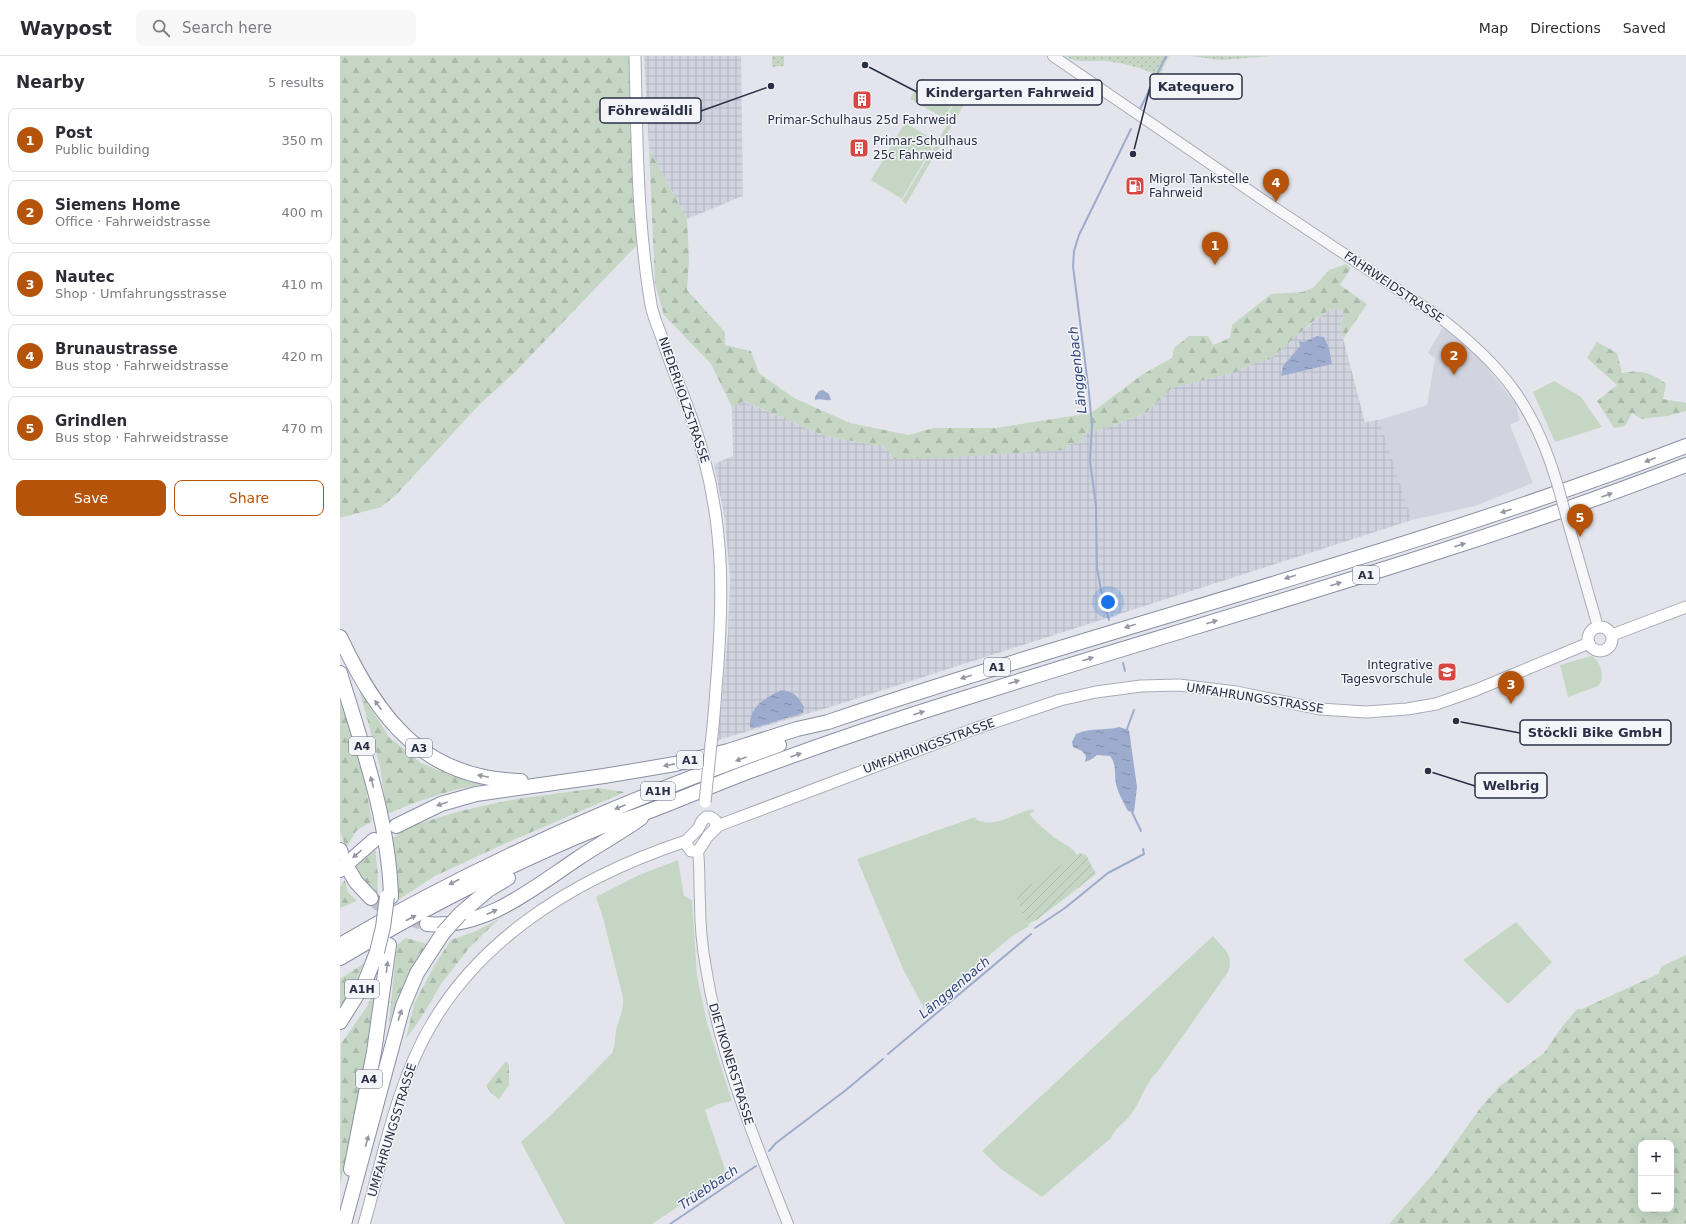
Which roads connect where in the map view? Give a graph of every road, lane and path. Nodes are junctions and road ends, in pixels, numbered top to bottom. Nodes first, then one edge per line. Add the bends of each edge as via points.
1 (634, 56) edge
2 (1053, 56) edge
3 (1686, 446) edge
4 (1686, 465) edge
5 (1686, 607) edge
6 (1598, 627) junction
7 (1612, 635) junction
8 (340, 637) edge
9 (1589, 643) junction
10 (340, 673) edge
11 (828, 722) junction
12 (549, 783) junction
13 (655, 808) junction
14 (638, 815) junction
15 (706, 817) junction
16 (396, 826) dead end
17 (716, 826) junction
18 (374, 840) dead end
19 (686, 841) junction
20 (698, 851) junction
21 (344, 870) edge
22 (389, 897) junction
23 (371, 898) tunnel mouth
24 (427, 924) tunnel mouth
25 (340, 945) edge
26 (340, 958) edge
27 (340, 1022) edge
28 (340, 1212) edge
29 (344, 1224) edge
30 (364, 1224) edge
31 (788, 1224) edge

1 - 15 main road, NIEDERHOLZSTRASSE, bridge via 643,246 652,307 704,457 719,534 722,571 721,617
2 - 6 street, FAHRWEIDSTRASSE, bridge via 1438,316 1493,363 1520,397 1543,440 1558,483
3 -> 11 highway, A1 via 1482,519 1028,657
13 -> 4 highway, A1 via 769,764 900,719 1431,554 1550,515
5 - 7 main road
6 - 7 main road via 1606,628
6 - 9 main road via 1590,633
7 - 9 main road via 1611,644 1603,650 1595,650
12 -> 8 highway, A3 via 478,776 449,766 419,748 381,711
9 - 17 main road, UMFAHRUNGSSTRASSE via 1469,693 1436,704 1406,709 1371,712 1328,709 1236,692 1179,685 1133,686 1096,692 1060,700 974,729
22 -> 10 highway, A4 via 387,847 367,763
11 -> 12 highway, A1 via 675,764
11 -> 25 highway, A1H via 800,738 662,789 534,844 429,895
12 -> 16 highway, A1 via 458,799 424,811
13 - 14 highway, A1
24 -> 13 highway via 461,922 484,916 505,906 616,836
26 -> 14 highway, A1H via 418,914 511,867 601,827
29 -> 14 highway, bridge via 403,1006 417,973 443,933 479,897 504,880
15 - 17 main road via 713,818
15 - 19 main road
17 - 20 main road
18 -> 21 highway
19 - 20 main road via 688,848
19 - 30 main road, UMFAHRUNGSSTRASSE via 622,866 549,905 500,941 464,977 434,1019 411,1066 396,1109
20 - 31 street, DIETIKONERSTRASSE via 701,932 716,1017 740,1100
21 - 23 highway
22 - 27 highway, A1H, bridge via 377,952 365,982
28 -> 22 highway, A4 via 370,1076 383,1000 389,945

